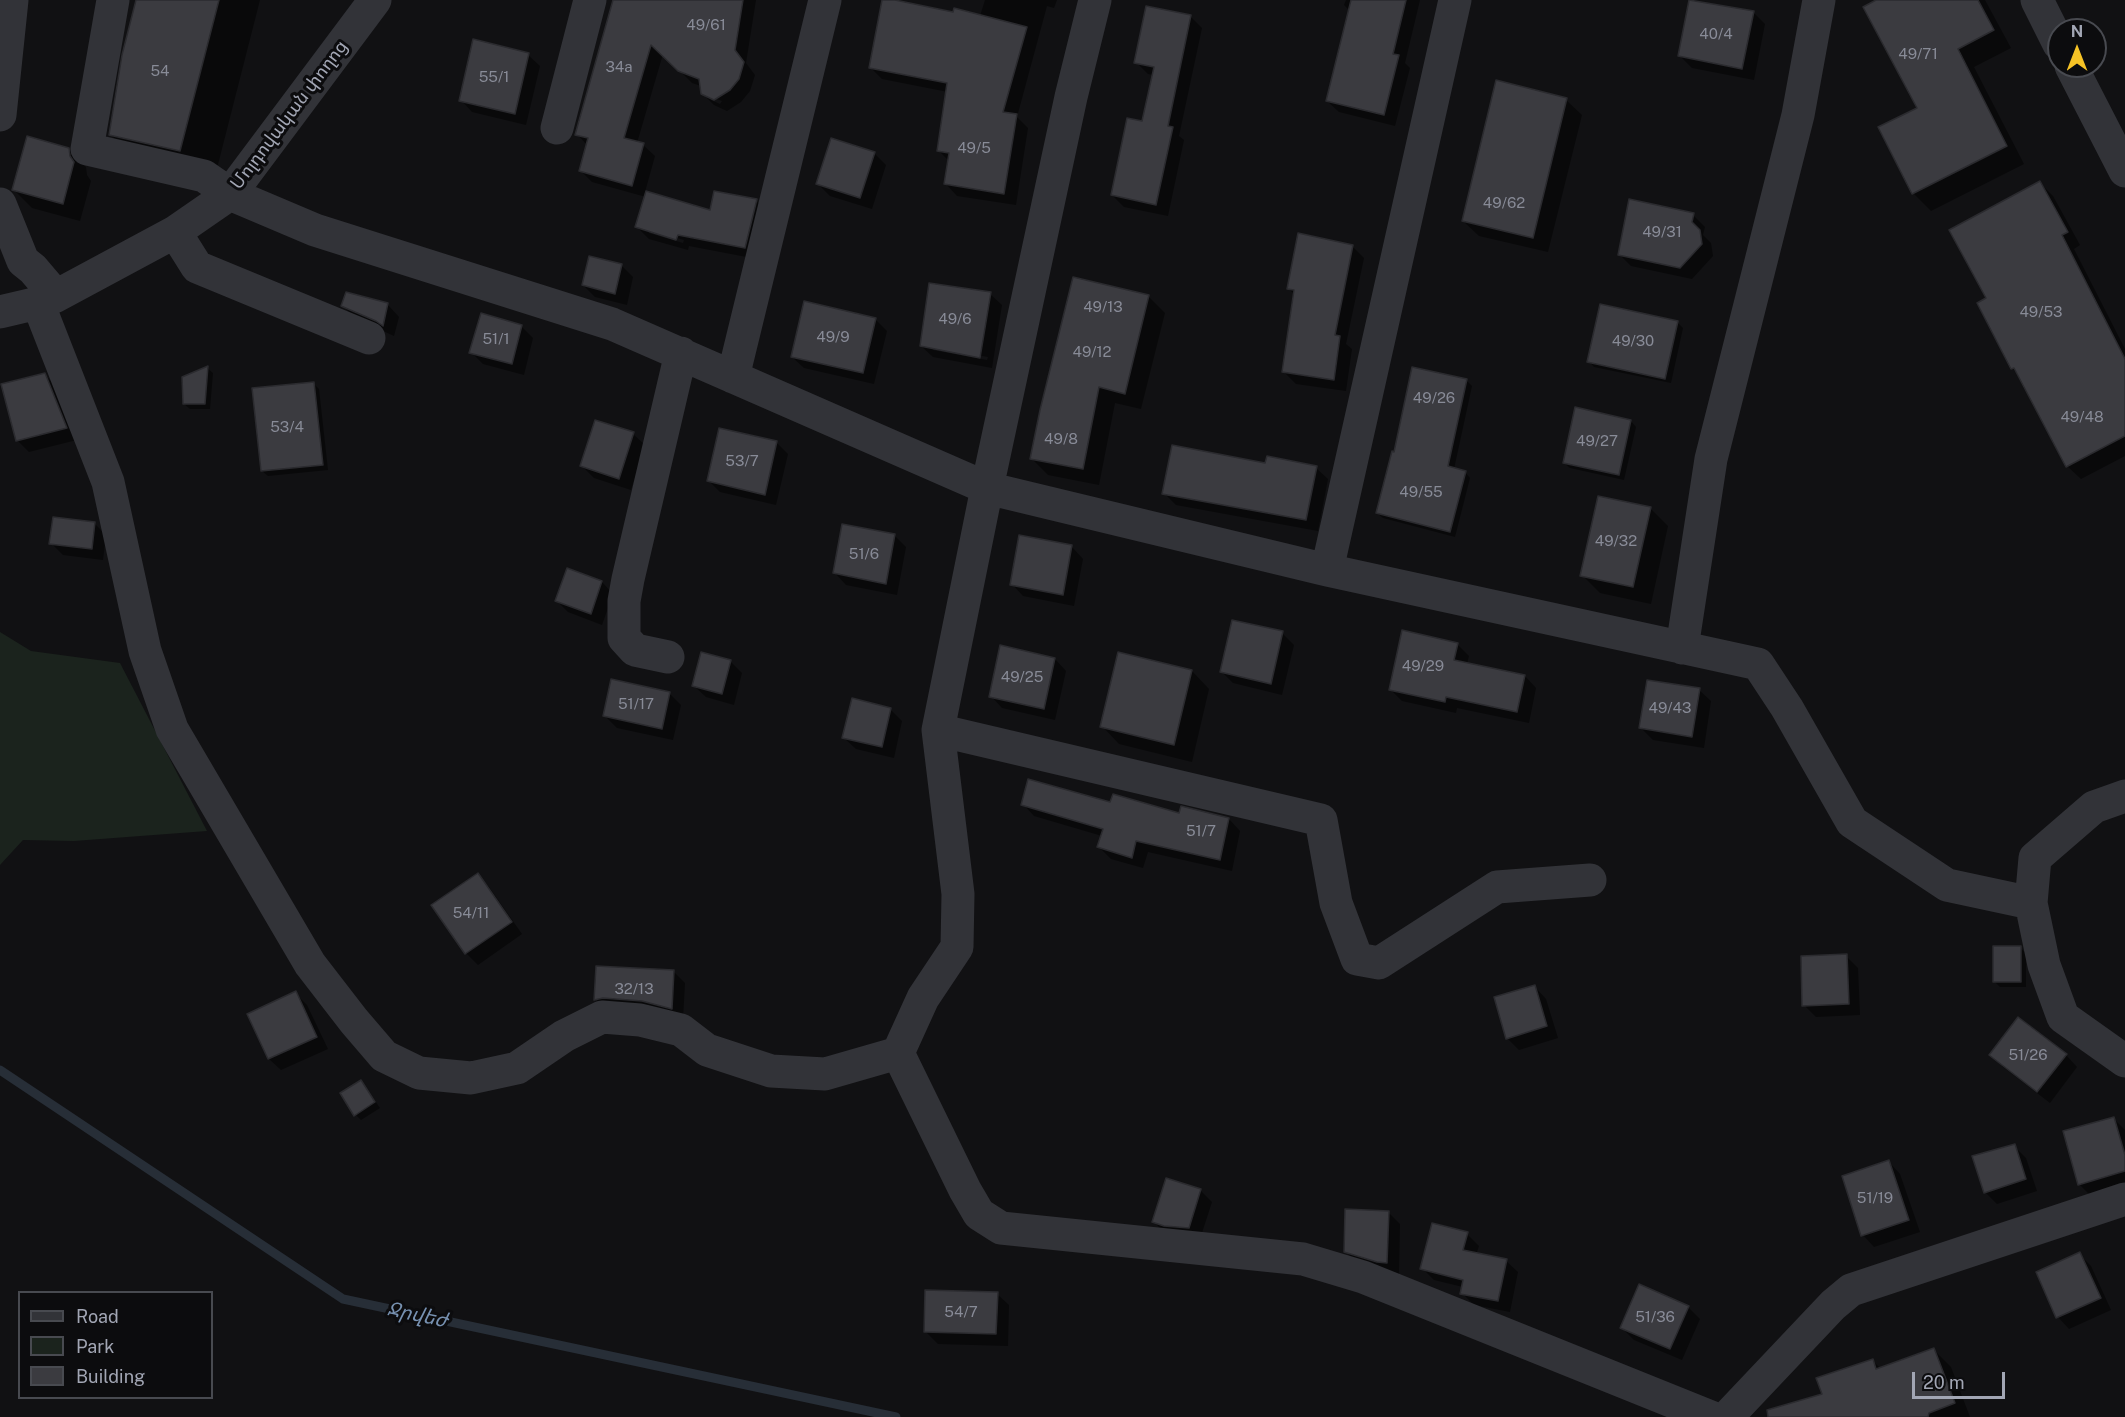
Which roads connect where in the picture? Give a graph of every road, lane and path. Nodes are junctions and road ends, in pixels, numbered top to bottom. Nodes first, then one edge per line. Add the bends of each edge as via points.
1 (12, 0) edge
2 (113, 0) edge
3 (375, 0) edge
4 (590, 0) edge
5 (825, 0) edge
6 (1095, 0) edge
7 (1455, 0) edge
8 (2037, 0) edge
9 (1814, 1) edge
10 (2047, 20) edge
11 (2077, 78) edge
12 (0, 115) edge
13 (557, 128) dead end
14 (2125, 171) edge
15 (230, 194) junction
16 (0, 204) edge
17 (175, 232) junction
18 (11, 262) edge
19 (47, 300) junction
20 (0, 312) edge
21 (369, 338) dead end
22 (681, 353) junction
23 (734, 376) junction
24 (987, 488) junction
25 (1327, 570) junction
26 (1682, 648) junction
27 (668, 657) dead end
28 (938, 730) junction
29 (2125, 796) edge
30 (1590, 880) dead end
31 (2031, 903) junction
32 (898, 1053) junction
33 (2125, 1061) edge
34 (2125, 1200) edge
35 (1711, 1417) edge
36 (1726, 1417) edge

1 - 12 street
2 - 15 street via 87,149 204,176
3 - 15 street, Մոլդովական փողոց
4 - 13 street
5 - 23 street
6 - 24 street
7 - 25 street
8 - 10 street
9 - 26 street via 1798,115 1711,459
11 - 14 street
15 - 17 street, Մոլդովական փողոց
15 - 22 street via 315,230 612,324
16 - 18 street
17 - 19 street, Մոլդովական փողոց
17 - 21 street via 197,267
18 - 19 street via 33,269
19 - 20 street, Մոլդովական փողոց
19 - 32 street via 108,482 145,651 172,729 310,964 384,1056 419,1073 471,1078 517,1068 564,1036 602,1017 640,1020 681,1030 707,1050 771,1071 825,1074
22 - 23 street
22 - 27 street via 624,601 624,638 635,650
23 - 24 street
24 - 25 street
24 - 28 street
25 - 26 street
26 - 31 street via 1758,664 1852,822 1947,885
28 - 30 street via 1321,820 1336,903 1357,959 1379,963 1497,887
28 - 32 street via 958,894 957,947 923,998
29 - 31 street via 2094,807 2035,858
31 - 33 street via 2044,965 2063,1017
32 - 35 street via 965,1190 980,1214 1001,1228 1303,1259 1363,1277
34 - 36 street via 1851,1290

